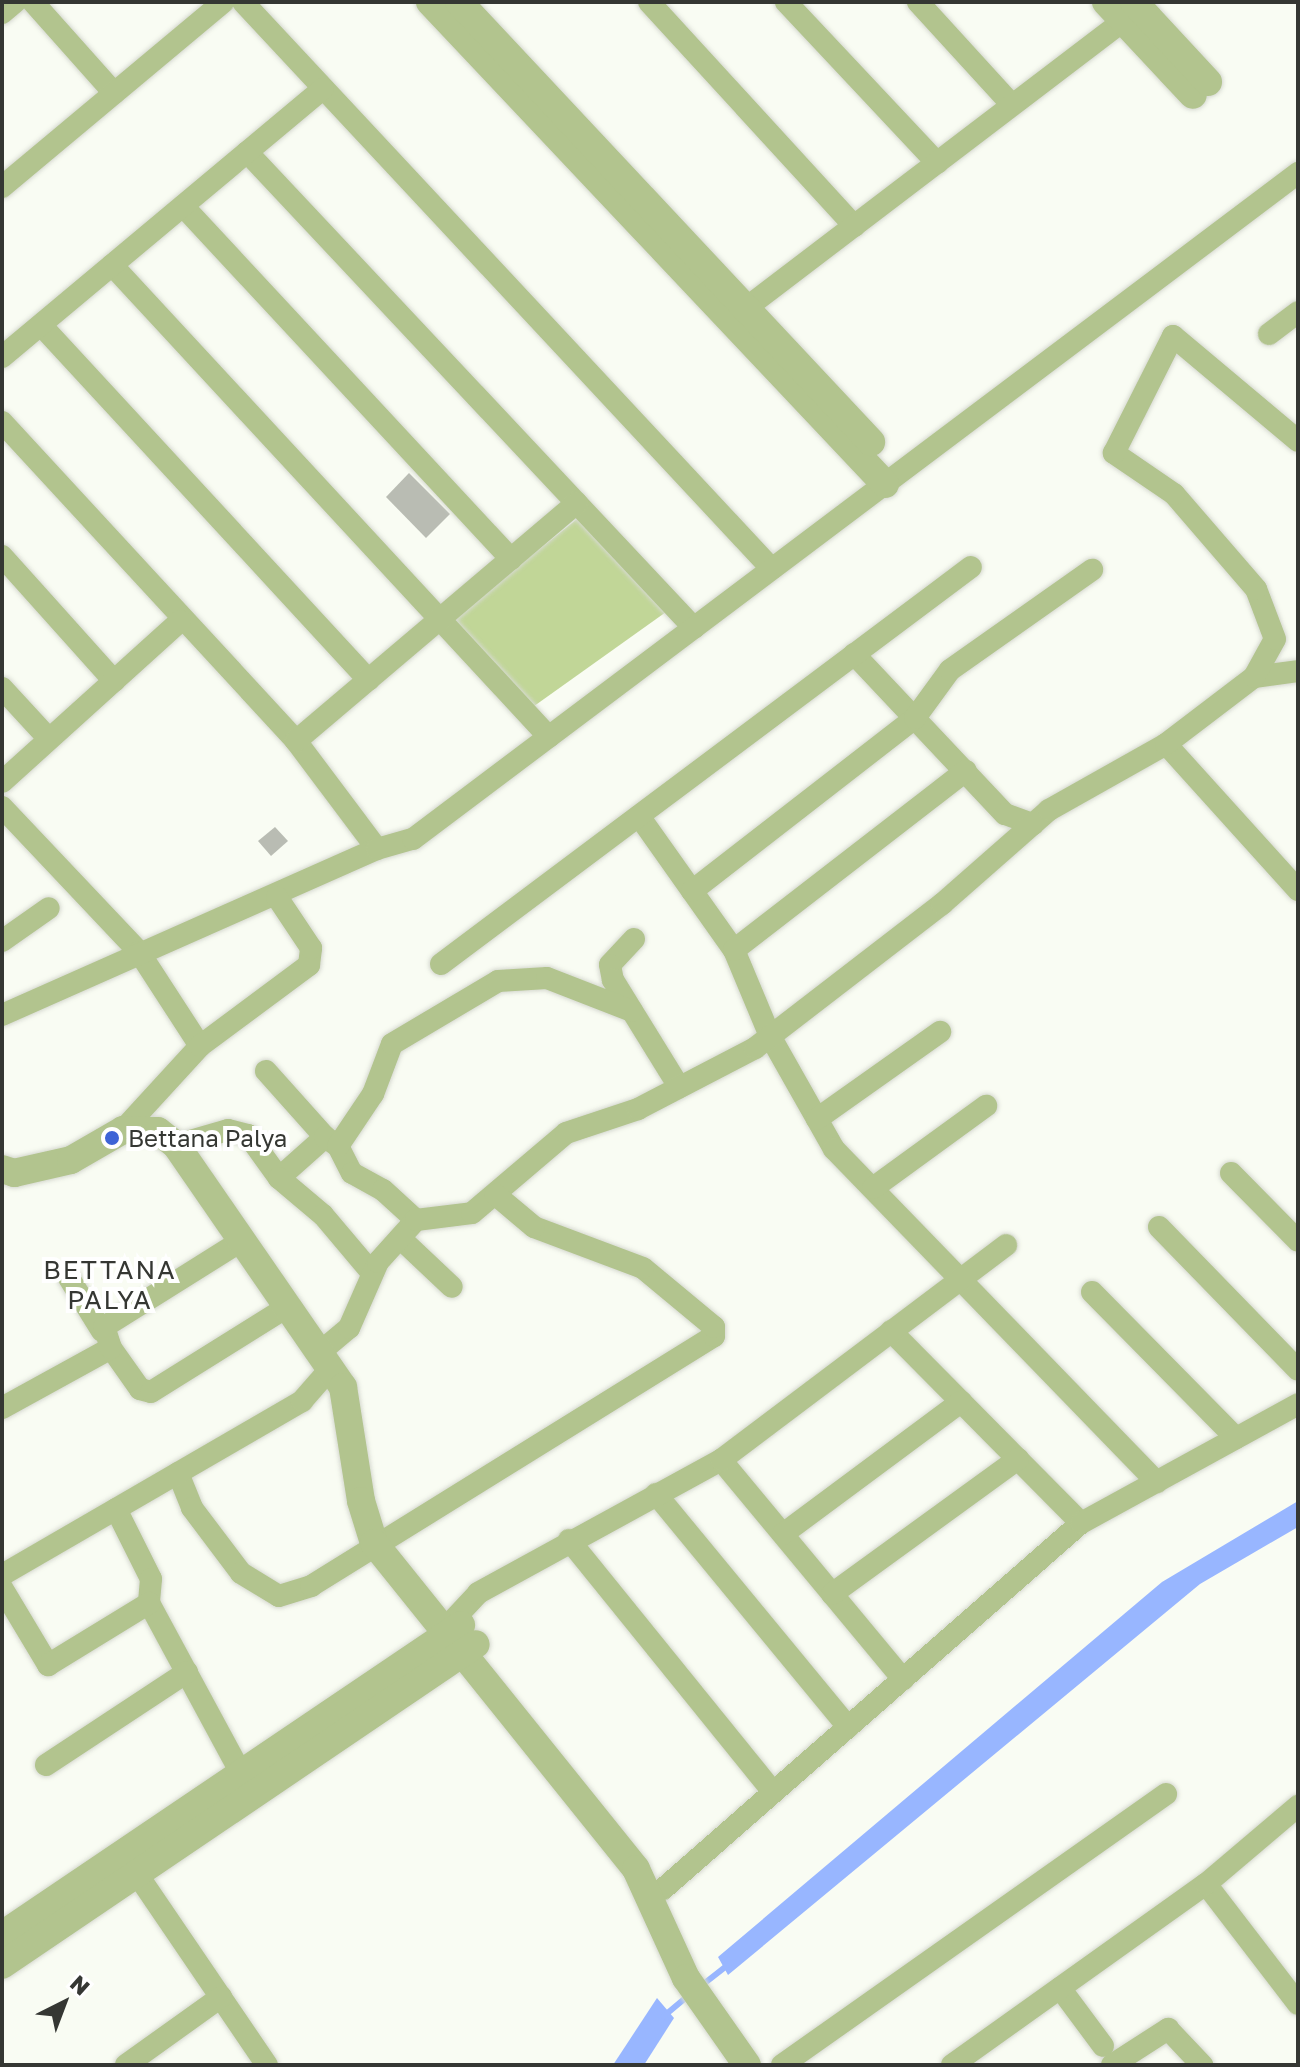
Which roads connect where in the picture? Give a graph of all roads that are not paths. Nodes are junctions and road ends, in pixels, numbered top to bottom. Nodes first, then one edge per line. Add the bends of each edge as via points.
1 (15, 2) edge
2 (33, 2) edge
3 (202, 2) edge
4 (223, 2) edge
5 (243, 2) edge
6 (430, 2) edge
7 (459, 2) edge
8 (649, 2) edge
9 (786, 2) edge
10 (918, 2) edge
11 (1126, 8) edge
12 (2, 13) edge
13 (110, 88) junction
14 (1200, 88) dead end
15 (323, 89) junction
16 (1012, 105) junction
17 (247, 152) junction
18 (1298, 156) edge
19 (937, 163) junction
20 (2, 169) edge
21 (1298, 173) edge
22 (2, 187) edge
23 (183, 206) junction
24 (854, 226) junction
25 (112, 265) junction
26 (1298, 312) edge
27 (738, 314) junction
28 (41, 325) junction
29 (1269, 334) dead end
30 (2, 357) edge
31 (2, 422) edge
32 (1298, 441) edge
33 (888, 473) junction
34 (577, 503) junction
35 (2, 556) edge
36 (511, 559) junction
37 (767, 564) junction
38 (971, 567) dead end
39 (1092, 570) dead end
40 (442, 618) junction
41 (180, 621) junction
42 (690, 623) junction
43 (854, 654) junction
44 (1298, 671) edge
45 (1254, 677) junction
46 (369, 680) junction
47 (114, 681) junction
48 (2, 688) edge
49 (915, 718) junction
50 (544, 732) junction
51 (49, 739) junction
52 (296, 741) junction
53 (1166, 744) junction
54 (966, 771) junction
55 (2, 782) edge
56 (2, 807) edge
57 (639, 816) junction
58 (1033, 824) junction
59 (377, 849) junction
60 (1298, 890) edge
61 (692, 891) junction
62 (277, 897) junction
63 (49, 908) dead end
64 (634, 939) dead end
65 (2, 941) edge
66 (734, 950) junction
67 (139, 952) junction
68 (441, 964) dead end
69 (632, 1011) junction
70 (2, 1015) edge
71 (940, 1032) dead end
72 (770, 1036) junction
73 (200, 1046) junction
74 (266, 1071) dead end
75 (679, 1087) junction
76 (986, 1106) dead end
77 (817, 1119) junction
78 (123, 1130) junction
79 (331, 1142) junction
80 (176, 1145) junction
81 (1231, 1173) dead end
82 (6, 1174) edge
83 (279, 1178) junction
84 (873, 1188) junction
85 (496, 1195) junction
86 (416, 1220) junction
87 (1159, 1227) dead end
88 (400, 1238) junction
89 (241, 1241) junction
90 (1298, 1241) edge
91 (1006, 1245) dead end
92 (372, 1273) junction
93 (69, 1278) dead end
94 (961, 1278) junction
95 (452, 1287) dead end
96 (1092, 1292) dead end
97 (287, 1307) junction
98 (891, 1331) junction
99 (106, 1340) junction
100 (324, 1361) junction
101 (1298, 1370) edge
102 (961, 1402) junction
103 (1298, 1404) edge
104 (2, 1408) edge
105 (1236, 1438) junction
106 (1018, 1459) junction
107 (721, 1460) junction
108 (178, 1473) junction
109 (1157, 1482) junction
110 (656, 1494) junction
111 (116, 1509) junction
112 (1081, 1523) junction
113 (783, 1534) junction
114 (569, 1540) junction
115 (374, 1543) junction
116 (2, 1575) edge
117 (2, 1588) edge
118 (832, 1594) junction
119 (149, 1603) junction
120 (460, 1635) junction
121 (187, 1672) junction
122 (903, 1679) junction
123 (848, 1727) junction
124 (46, 1765) dead end
125 (247, 1784) junction
126 (773, 1792) junction
127 (1166, 1794) dead end
128 (1298, 1806) edge
129 (643, 1865) junction
130 (137, 1874) junction
131 (1206, 1884) junction
132 (663, 1889) junction
133 (2, 1935) edge
134 (2, 1965) edge
135 (701, 1986) junction
136 (1060, 1988) junction
137 (221, 1997) junction
138 (1298, 2004) edge
139 (1107, 2056) edge
140 (126, 2065) edge
141 (267, 2065) edge
142 (747, 2065) edge
143 (765, 2065) edge
144 (782, 2065) edge
145 (952, 2065) edge
146 (1202, 2065) edge

1 - 12 street
2 - 13 street
3 - 13 street
4 - 13 street
5 - 15 street
6 - 27 street
7 - 27 street
8 - 24 street
9 - 19 street
10 - 16 street
11 - 14 street
11 - 16 street
13 - 20 street
13 - 22 street
15 - 17 street
15 - 37 street
16 - 19 street
17 - 23 street
17 - 34 street
18 - 33 street
19 - 24 street
21 - 33 street
23 - 25 street
23 - 36 street
24 - 27 street
25 - 28 street
25 - 40 street
26 - 29 street
27 - 33 street
28 - 30 street
28 - 46 street
31 - 41 street
32 - 45 street via 1176,335 1114,449 1141,476 1174,494 1256,589 1275,639
33 - 37 street
34 - 36 street
34 - 42 street
35 - 47 street
36 - 40 street
37 - 42 street
38 - 43 street
39 - 49 street via 950,670
40 - 46 street
40 - 50 street
41 - 47 street
41 - 52 street
42 - 50 street
43 - 49 street
43 - 57 street
44 - 45 street
45 - 53 street
46 - 52 street
47 - 51 street
48 - 51 street
49 - 54 street
49 - 61 street
50 - 59 street
50 - 59 street via 413,839
51 - 55 street
52 - 59 street
53 - 58 street via 1121,764
53 - 60 street
54 - 58 street via 1005,814
54 - 66 street
56 - 67 street
57 - 61 street
57 - 68 street
58 - 72 street via 942,904
59 - 62 street
61 - 66 street
62 - 67 street
62 - 73 street via 311,948 312,959
63 - 65 street
64 - 69 street via 610,965
66 - 72 street
67 - 70 street
67 - 73 street
69 - 75 street
69 - 79 street via 547,978 498,981 392,1044 373,1094
71 - 77 street
72 - 75 street
72 - 77 street
73 - 78 street
74 - 79 street
75 - 85 street via 566,1133
76 - 84 street
77 - 84 street via 834,1149
78 - 80 street via 158,1131
78 - 82 street via 71,1160
79 - 83 street
79 - 86 street via 352,1173 383,1190
80 - 83 street via 228,1130 248,1135
80 - 89 street
81 - 90 street
83 - 92 street via 323,1215
84 - 94 street
85 - 86 street via 472,1213
85 - 115 street via 534,1227 643,1268 714,1327 714,1336
86 - 88 street
87 - 101 street
88 - 92 street
88 - 95 street
89 - 97 street
89 - 99 street
91 - 94 street
92 - 100 street via 349,1328
93 - 99 street
94 - 98 street
94 - 109 street
96 - 105 street
97 - 99 street via 151,1392 140,1389
97 - 100 street
98 - 102 street
98 - 107 street
99 - 104 street
100 - 108 street via 302,1401
100 - 115 street via 346,1400 361,1501
102 - 106 street
102 - 113 street
103 - 105 street
105 - 109 street
106 - 112 street
106 - 118 street
107 - 110 street
107 - 113 street
108 - 111 street
108 - 115 street via 192,1508 241,1573 279,1596 311,1586
109 - 112 street
110 - 114 street
110 - 123 street
111 - 116 street
111 - 119 street via 151,1579
112 - 122 street
113 - 118 street
114 - 120 street via 478,1593
114 - 126 street
115 - 120 street
117 - 119 street via 48,1665
118 - 122 street
119 - 121 street
120 - 125 street
120 - 129 street
121 - 124 street
121 - 125 street
122 - 123 street
123 - 126 street
125 - 130 street
125 - 133 street
126 - 132 street
127 - 144 street
128 - 131 street
129 - 132 street
129 - 135 street
130 - 134 street
130 - 137 street
131 - 136 street
131 - 138 street
132 - 135 street
135 - 142 street
135 - 143 street
136 - 139 street
136 - 145 street
137 - 140 street
137 - 141 street
139 - 146 street via 1168,2029

